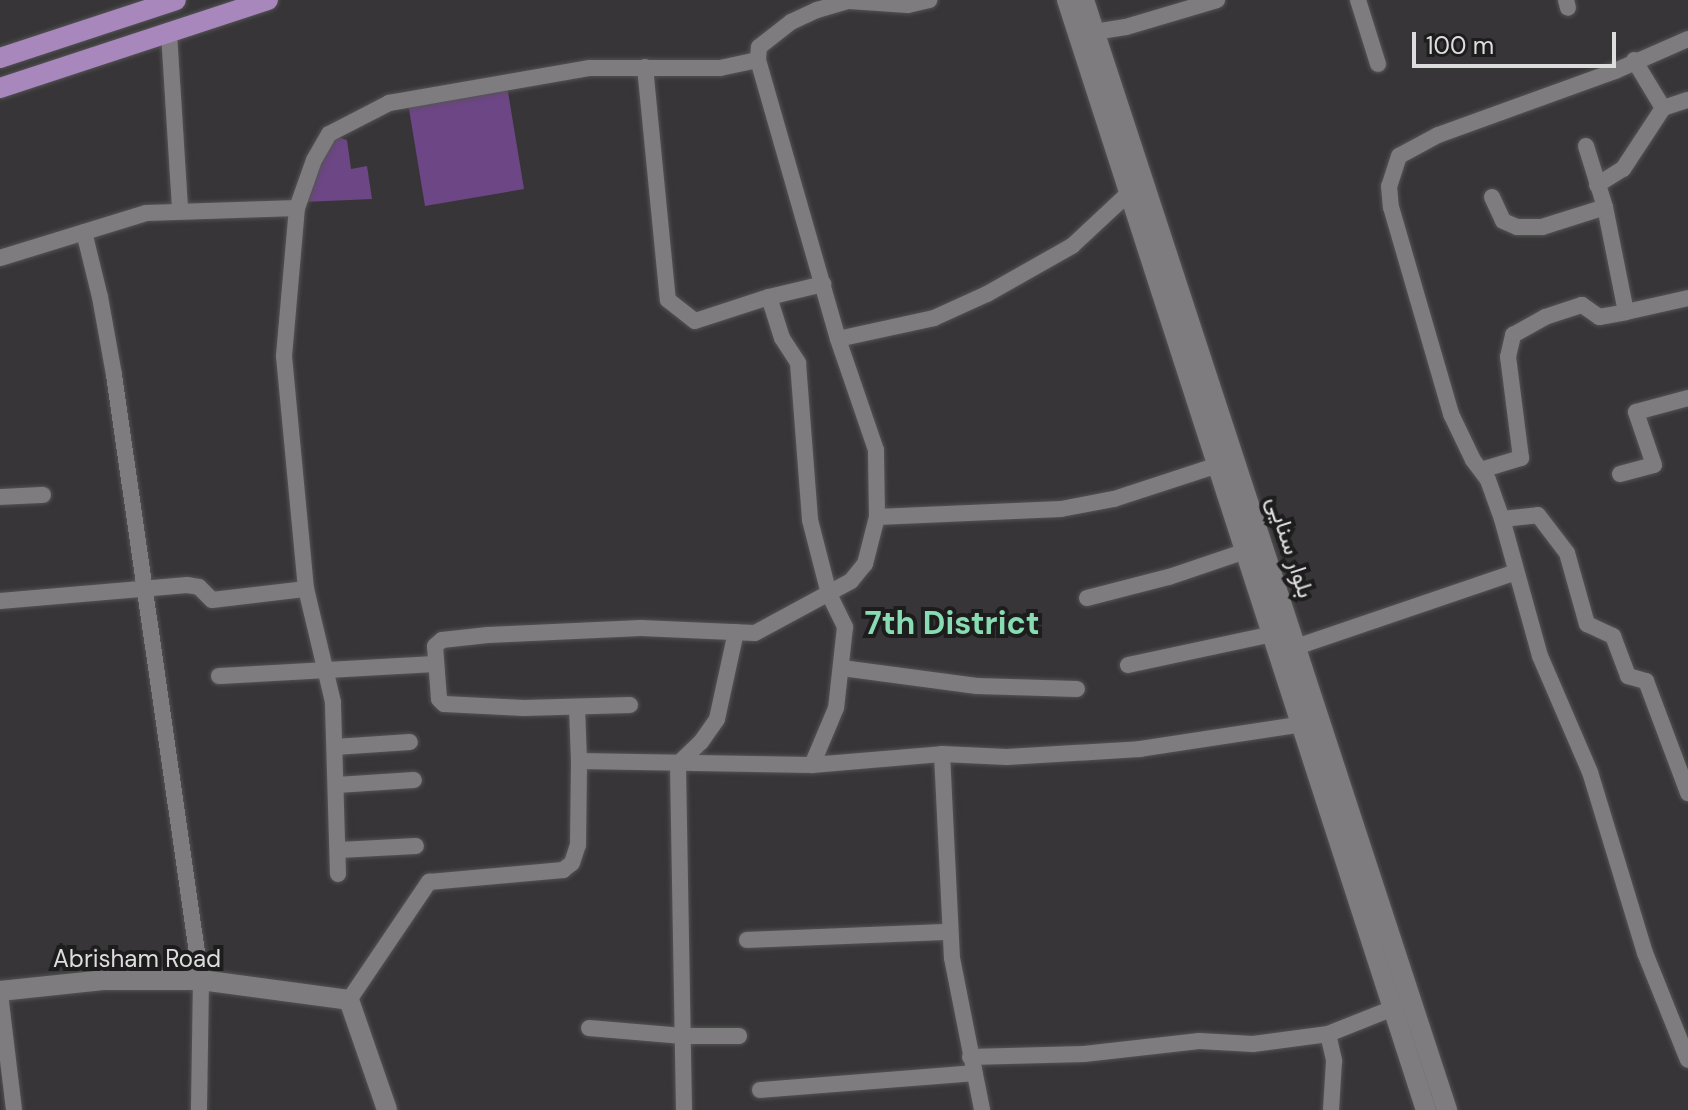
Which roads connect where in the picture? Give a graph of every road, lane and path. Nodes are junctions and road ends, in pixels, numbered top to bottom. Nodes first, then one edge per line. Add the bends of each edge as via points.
1 (176, 0) edge
2 (929, 0) edge
3 (1067, 0) edge
4 (1084, 0) edge
5 (1217, 0) edge
6 (1358, 0) edge
7 (260, 1) edge
8 (1094, 32) junction
9 (169, 33) junction
10 (1688, 39) edge
11 (0, 58) edge
12 (758, 60) junction
13 (1634, 60) junction
14 (1378, 64) dead end
15 (645, 67) junction
16 (0, 88) edge
17 (1688, 100) edge
18 (1663, 108) junction
19 (1586, 146) dead end
20 (1597, 185) junction
21 (1130, 192) junction
22 (1492, 197) dead end
23 (1605, 207) junction
24 (297, 208) junction
25 (180, 209) junction
26 (84, 232) junction
27 (0, 258) edge
28 (823, 284) junction
29 (769, 297) junction
30 (1688, 298) edge
31 (1626, 312) junction
32 (838, 339) junction
33 (1688, 398) edge
34 (1218, 465) junction
35 (1481, 470) junction
36 (1620, 474) dead end
37 (43, 495) dead end
38 (0, 497) edge
39 (877, 517) junction
40 (1502, 519) junction
41 (1246, 551) junction
42 (1516, 572) junction
43 (306, 589) junction
44 (144, 590) junction
45 (829, 594) junction
46 (1087, 598) dead end
47 (0, 601) edge
48 (736, 632) junction
49 (1273, 634) junction
50 (1296, 647) junction
51 (436, 664) junction
52 (1128, 665) dead end
53 (325, 668) junction
54 (842, 668) junction
55 (219, 676) dead end
56 (1077, 689) dead end
57 (630, 705) dead end
58 (577, 707) junction
59 (1303, 724) junction
60 (410, 742) dead end
61 (335, 747) junction
62 (942, 754) junction
63 (579, 761) junction
64 (678, 764) junction
65 (812, 765) junction
66 (414, 780) dead end
67 (337, 785) junction
68 (1688, 793) edge
69 (416, 846) dead end
70 (339, 850) junction
71 (338, 874) dead end
72 (949, 932) junction
73 (747, 940) dead end
74 (201, 980) junction
75 (0, 993) edge
76 (349, 1000) junction
77 (1402, 1005) junction
78 (589, 1028) dead end
79 (1328, 1034) junction
80 (683, 1036) junction
81 (739, 1036) dead end
82 (1688, 1060) edge
83 (972, 1065) junction
84 (760, 1090) dead end
85 (14, 1110) edge
86 (199, 1110) edge
87 (387, 1110) edge
88 (684, 1110) edge
89 (982, 1110) edge
90 (1331, 1110) edge
91 (1426, 1110) edge
92 (1447, 1110) edge

1 - 11 main road
2 - 12 street via 908,5 849,1 817,10 759,47
3 - 21 main road, بلوار سنایی
4 - 8 main road, بلوار سنایی
5 - 8 street
6 - 14 street
7 - 9 main road
8 - 50 main road, بلوار سنایی
9 - 16 main road
9 - 25 street
10 - 13 street
12 - 15 street via 720,68
12 - 28 street
13 - 18 street
13 - 35 street via 1438,135 1399,156 1394,165 1391,207 1451,414
15 - 24 street via 590,68 389,103 329,134
15 - 29 street via 668,300 695,321
17 - 18 street
18 - 20 street via 1623,169
19 - 20 street
20 - 23 street
21 - 32 street via 1072,246 987,294 934,318
21 - 34 main road, بلوار سنایی
22 - 23 street via 1503,221 1517,227 1542,227
23 - 31 street
24 - 25 street
24 - 43 street via 284,356
25 - 26 street via 146,213
26 - 27 street
26 - 44 street via 111,360
28 - 29 street
28 - 32 street
29 - 45 street via 782,338 798,363 810,520
30 - 31 street
31 - 35 street via 1599,317 1582,305 1513,335 1508,357 1521,458
32 - 39 street via 876,450
33 - 36 street via 1636,412 1654,465
34 - 39 street via 1114,499 1061,509
34 - 41 main road, بلوار سنایی
35 - 40 street
37 - 38 street
39 - 45 street via 865,564 851,581
40 - 42 street
40 - 68 street via 1538,515 1567,553 1587,624 1613,636 1628,676 1646,681
41 - 46 street
41 - 49 main road, بلوار سنایی
42 - 50 street
42 - 82 street via 1540,656 1590,772 1645,953
43 - 44 street via 212,600 199,587 187,585
43 - 53 street
44 - 47 street
44 - 74 street
45 - 48 street via 755,633
45 - 54 street via 845,627
48 - 51 street via 641,628 488,635 437,643
48 - 64 street via 717,719
49 - 52 street
49 - 59 main road, بلوار سنایی
50 - 77 main road, بلوار سنایی
51 - 53 street
51 - 58 street via 444,704
53 - 55 street
53 - 61 street
54 - 56 street via 977,686
54 - 65 street via 836,708
57 - 58 street
58 - 63 street
59 - 62 street via 1140,749 1007,757
59 - 77 main road, بلوار سنایی
60 - 61 street
61 - 67 street
62 - 65 street
62 - 72 street
63 - 64 street
63 - 76 street via 578,845 572,863 563,870 429,882
64 - 65 street
64 - 80 street
66 - 67 street
67 - 70 street
69 - 70 street
70 - 71 street
72 - 73 street
72 - 83 street
74 - 75 main road, Abrisham Road via 105,980
74 - 76 main road, Abrisham Road
74 - 86 street
75 - 85 street
76 - 87 main road
77 - 79 street
77 - 91 main road, بلوار سنایی
77 - 92 main road, بلوار سنایی
78 - 80 street
79 - 83 street via 1253,1044 1199,1041
79 - 90 street via 1334,1061
80 - 81 street
80 - 88 street
83 - 84 street
83 - 89 street

